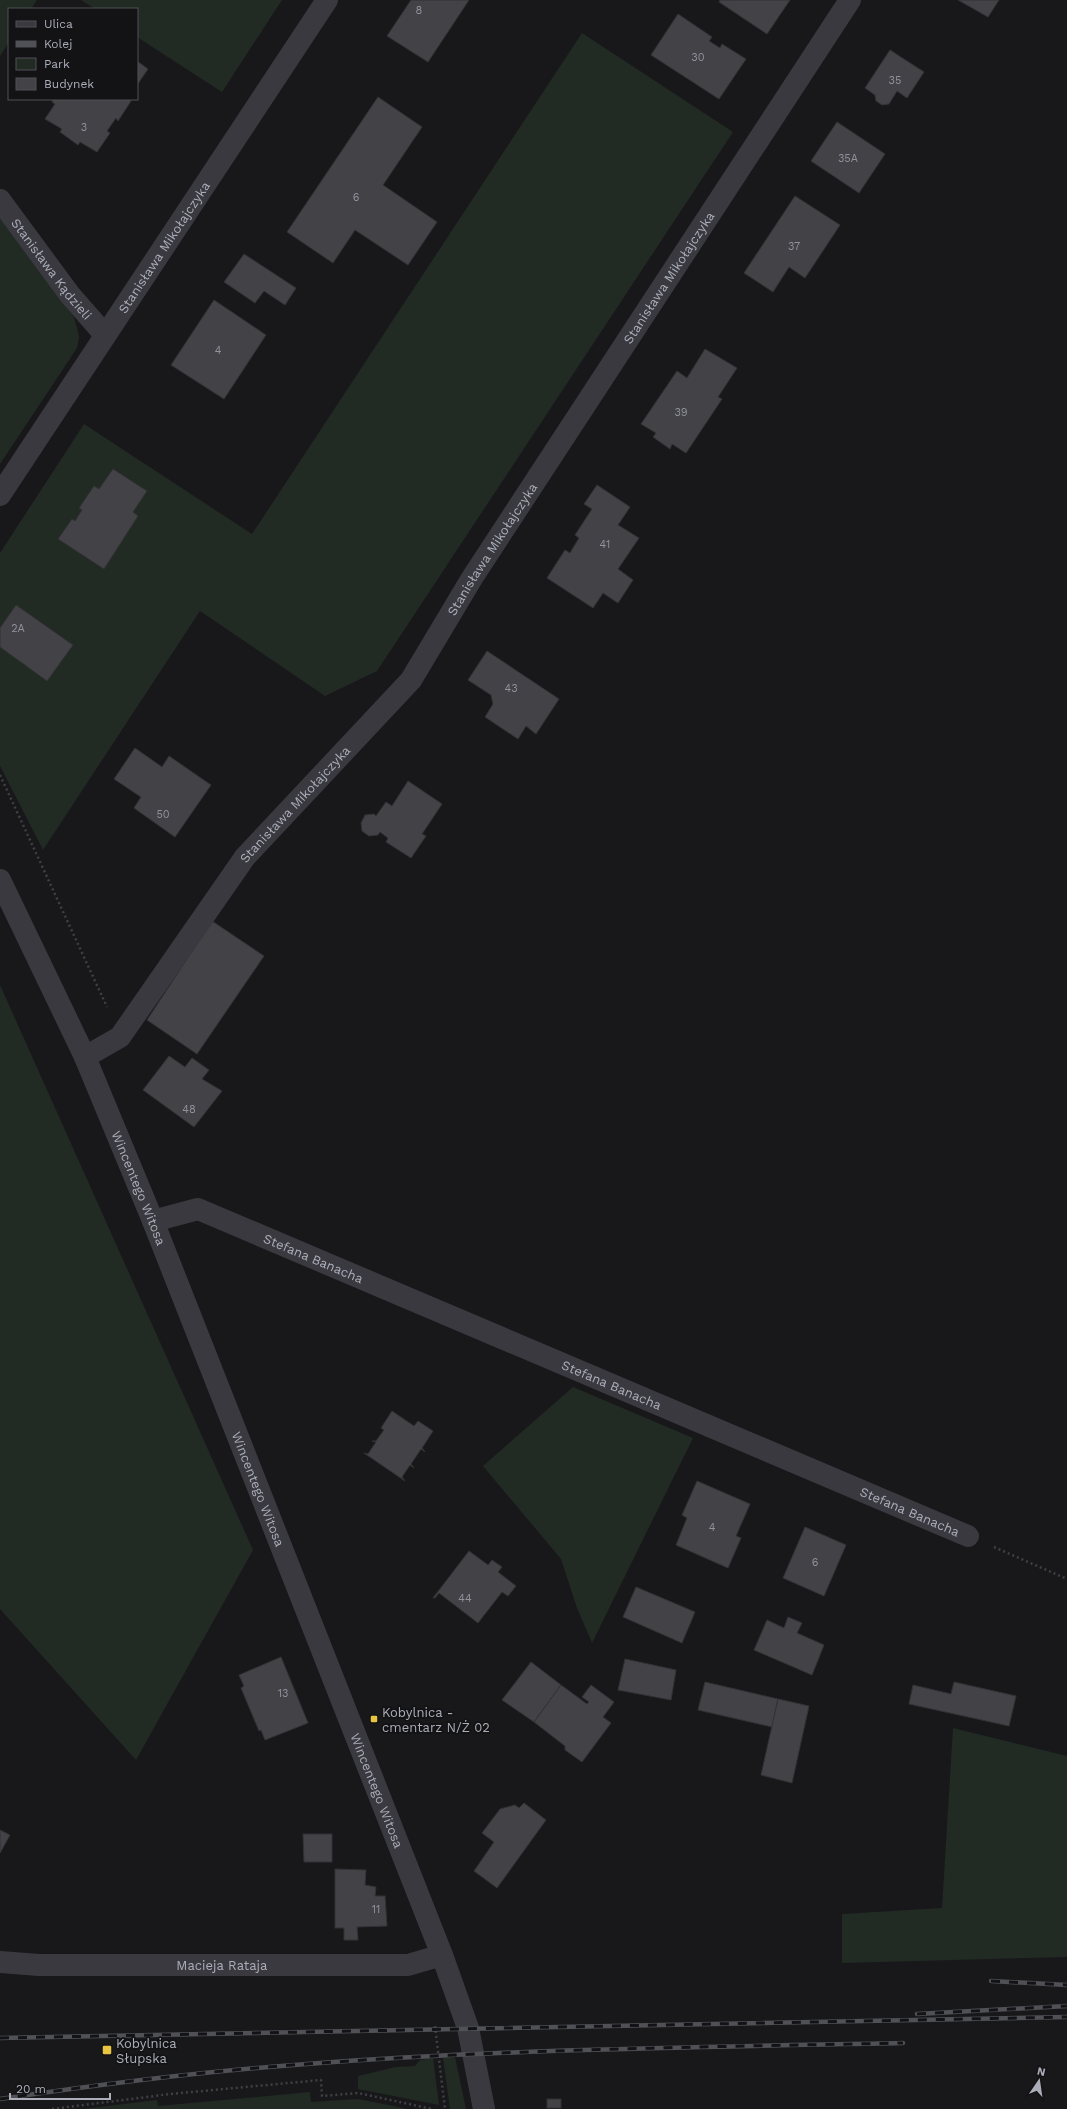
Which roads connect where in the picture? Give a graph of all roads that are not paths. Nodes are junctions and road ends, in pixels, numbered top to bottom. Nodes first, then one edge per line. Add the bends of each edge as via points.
1 (327, 0) edge
2 (850, 0) edge
3 (0, 200) edge
4 (105, 335) junction
5 (0, 495) edge
6 (0, 880) edge
7 (85, 1057) junction
8 (153, 1221) junction
9 (968, 1536) road end
10 (442, 1955) junction
11 (0, 1962) edge
12 (484, 2109) edge

1 - 4 street, Stanisława Mikołajczyka
2 - 7 street, Stanisława Mikołajczyka via 472,578 411,680 245,857 120,1037
3 - 4 street, Stanisława Kądzieli via 70,295
4 - 5 street, Stanisława Mikołajczyka
6 - 7 street, Wincentego Witosa
7 - 8 street, Wincentego Witosa
8 - 9 street, Stefana Banacha via 198,1209
8 - 10 street, Wincentego Witosa
10 - 11 street, Macieja Rataja via 408,1966 39,1965
10 - 12 street, Wincentego Witosa via 468,2028

